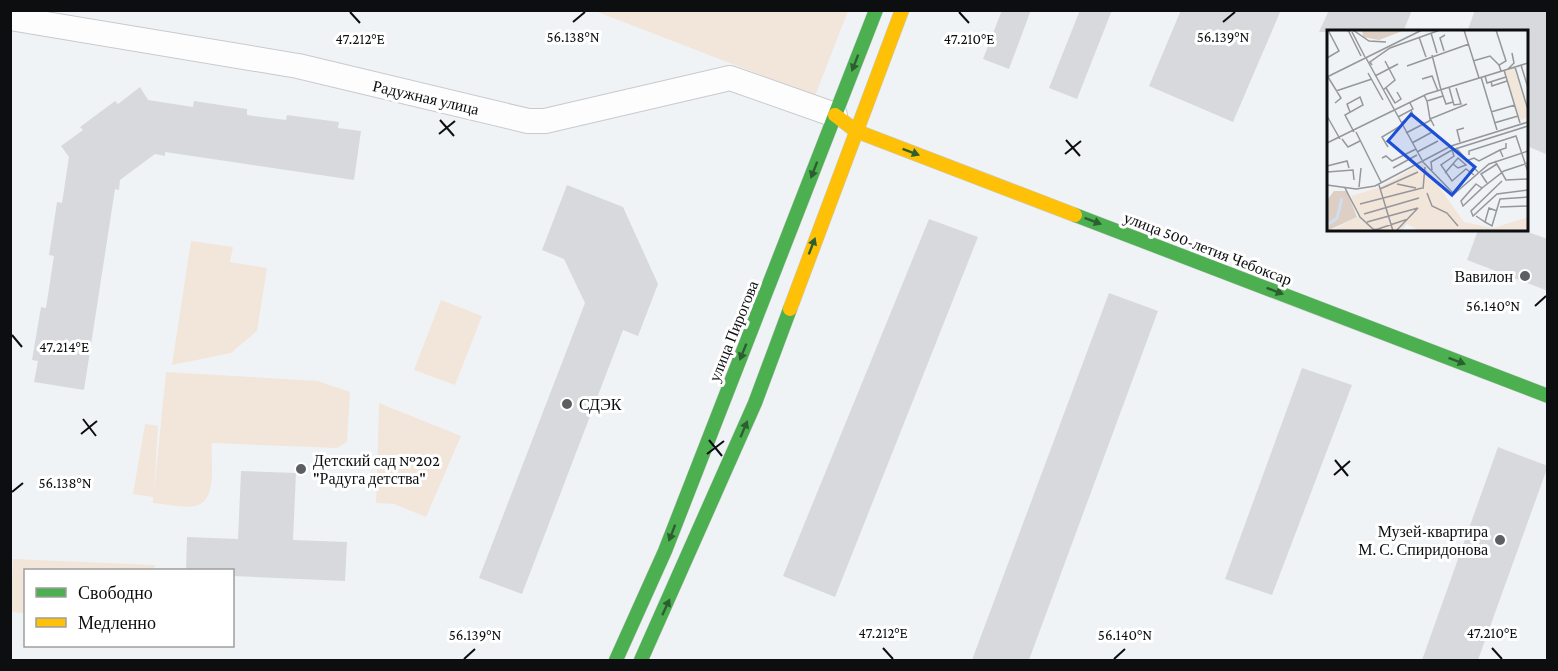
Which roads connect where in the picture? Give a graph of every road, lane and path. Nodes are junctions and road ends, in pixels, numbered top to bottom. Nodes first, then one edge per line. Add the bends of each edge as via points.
1 (876, 10) edge
2 (902, 10) edge
3 (10, 18) edge
4 (868, 113) junction
5 (835, 115) junction
6 (856, 131) junction
7 (1548, 396) edge
8 (615, 660) edge
9 (641, 660) edge

1 -> 5 main road, улица Пирогова
2 - 4 main road
3 - 5 street, Радужная улица via 298,66 528,121 545,121 730,78
4 - 5 main road
4 - 6 main road
5 - 6 main road, улица 500-летия Чебоксар
5 -> 8 main road, улица Пирогова via 665,552
6 -> 7 main road, улица 500-летия Чебоксар via 1201,257
9 -> 6 main road via 755,403

